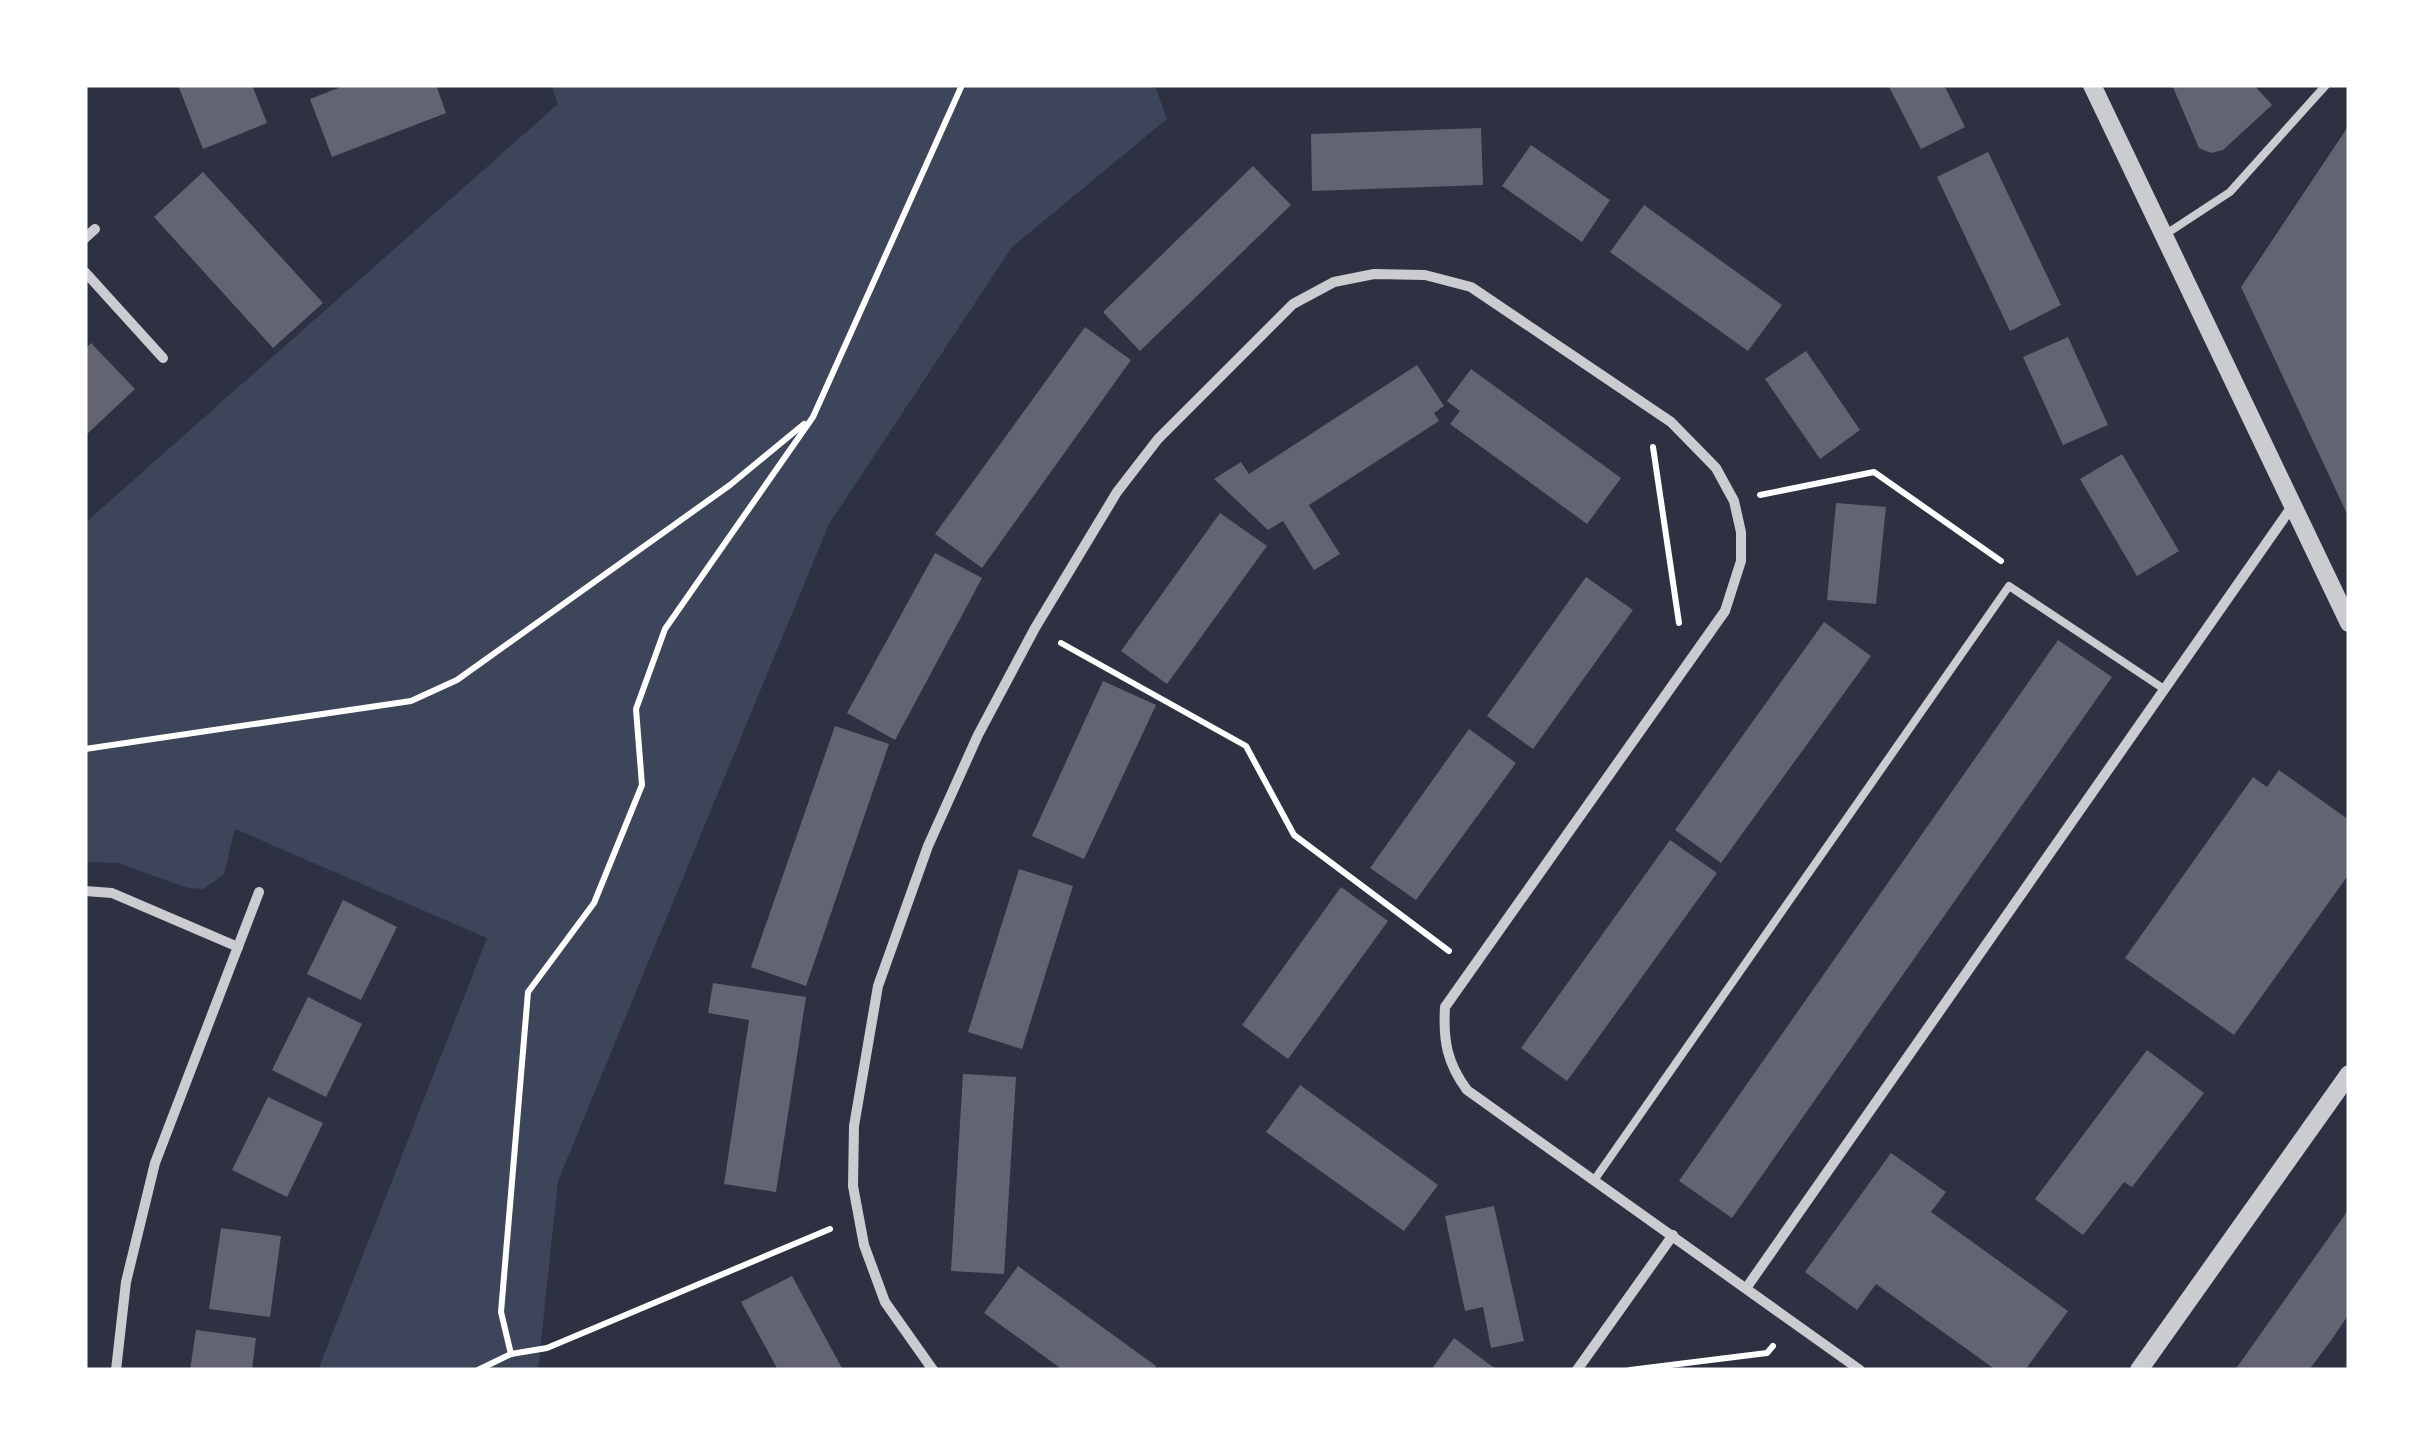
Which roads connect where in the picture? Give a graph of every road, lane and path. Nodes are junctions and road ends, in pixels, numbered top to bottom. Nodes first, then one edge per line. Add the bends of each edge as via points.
1 (962, 85) edge
2 (2092, 85) edge
3 (2326, 85) edge
4 (96, 229) dead end
5 (2166, 234) junction
6 (85, 238) edge
7 (85, 272) edge
8 (163, 358) dead end
9 (812, 417) junction
10 (1671, 422) junction
11 (1734, 500) junction
12 (2294, 505) junction
13 (2009, 586) junction
14 (2349, 623) edge
15 (1035, 628) junction
16 (1701, 646) junction
17 (2164, 690) junction
18 (85, 748) edge
19 (85, 892) edge
20 (259, 892) dead end
21 (238, 948) junction
22 (1470, 967) junction
23 (2349, 1074) edge
24 (1594, 1178) junction
25 (859, 1217) junction
26 (1672, 1235) junction
27 (1747, 1288) junction
28 (1794, 1322) junction
29 (511, 1354) junction
30 (116, 1370) edge
31 (478, 1370) edge
32 (932, 1370) edge
33 (1577, 1370) edge
34 (1630, 1370) edge
35 (1860, 1370) edge
36 (2140, 1370) edge

1 - 9 path
2 - 5 street
3 - 5 lane via 2230,192
4 - 6 street
5 - 12 street
7 - 8 street
9 - 18 path via 730,484 442,687 411,701
9 - 29 path via 665,629 636,709 642,784 594,903 528,992 502,1312
10 - 11 street via 1716,468
10 - 15 street via 1471,287 1374,274 1334,282 1293,304 1158,439
10 - 16 path via 1653,447 1681,631
11 - 13 path via 1874,472 2000,557
11 - 16 street via 1742,532 1736,590
12 - 14 street
12 - 17 street
13 - 17 lane
13 - 24 lane
15 - 22 path via 1246,746 1294,835
15 - 25 street via 928,846 878,986 854,1126
16 - 22 street
17 - 27 street
19 - 21 street via 112,894
20 - 21 street
21 - 30 street via 151,1179 126,1282
22 - 24 street via 1445,1007 1450,1067 1467,1090
23 - 36 street
24 - 26 street
25 - 29 path via 547,1348
25 - 32 street via 884,1302
26 - 27 street
26 - 33 street
27 - 28 street
28 - 34 path via 1767,1353
28 - 35 street
29 - 31 path

